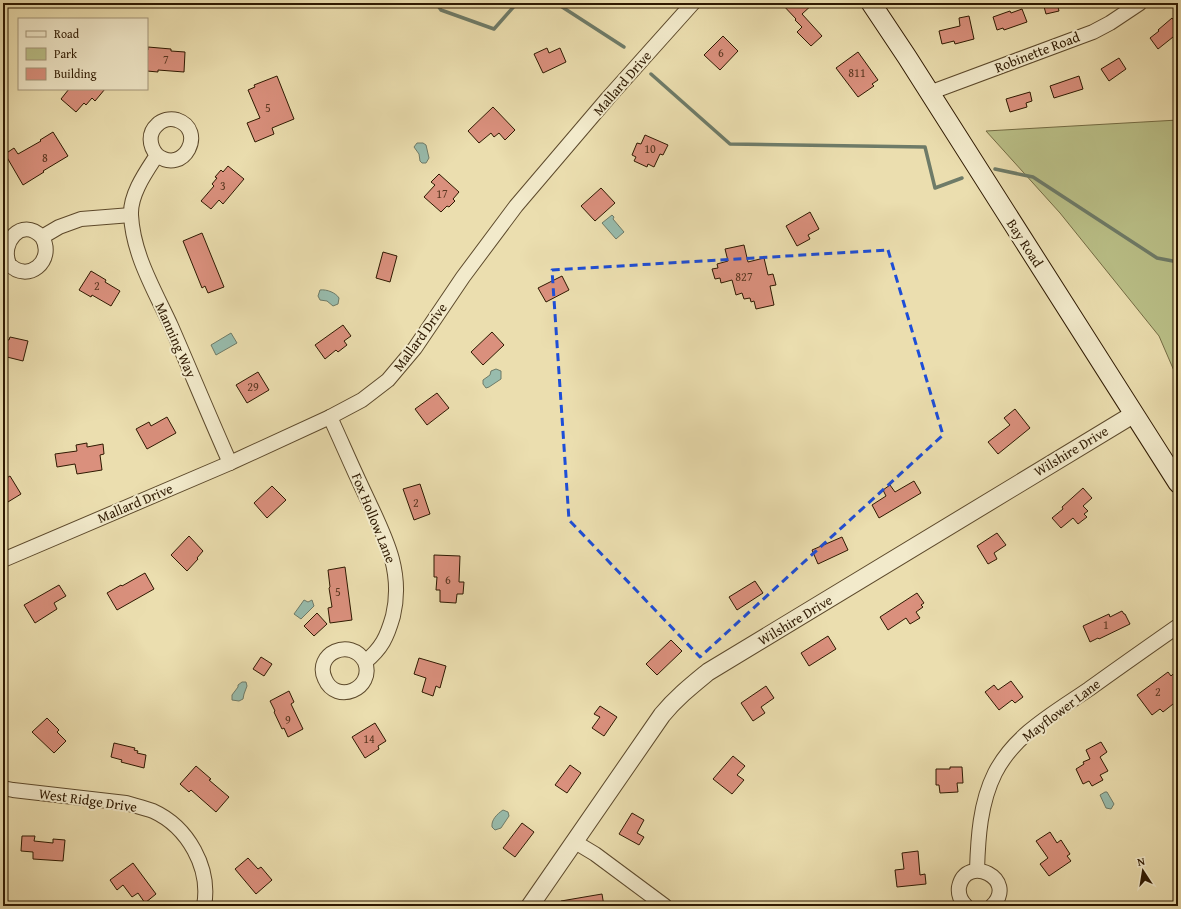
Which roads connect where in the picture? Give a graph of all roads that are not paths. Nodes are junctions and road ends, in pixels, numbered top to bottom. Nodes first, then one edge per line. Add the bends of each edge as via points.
1 (693, 3) edge
2 (871, 3) edge
3 (1140, 3) edge
4 (929, 93) junction
5 (157, 155) dead end
6 (131, 215) junction
7 (42, 237) dead end
8 (1134, 414) junction
9 (330, 417) junction
10 (230, 463) junction
11 (1178, 483) edge
12 (3, 560) edge
13 (1178, 626) edge
14 (365, 662) dead end
15 (3, 788) edge
16 (575, 842) junction
17 (977, 870) junction
18 (204, 906) edge
19 (530, 906) edge
20 (665, 906) edge
21 (966, 906) edge
22 (992, 906) edge

1 - 9 street, Mallard Drive via 516,206 463,277 415,348 388,380 362,400
2 - 4 main road, Bay Road
3 - 4 street, Robinette Road via 1093,32
4 - 8 main road, Bay Road
5 - 6 street, Manning Way via 136,190
6 - 7 street via 81,219
6 - 10 street, Manning Way via 142,263
8 - 11 main road, Bay Road
8 - 16 street, Wilshire Drive via 708,672 685,690 666,711
9 - 10 street, Mallard Drive
9 - 14 street, Fox Hollow Lane via 384,535 396,576 396,600 390,627 381,647
10 - 12 street, Mallard Drive
13 - 17 street, Mayflower Lane via 1038,724 1012,747 995,774 983,808
15 - 18 street, West Ridge Drive via 126,804 162,816 187,838 199,860 206,886
16 - 19 street, Wilshire Drive
16 - 20 street
17 - 21 street via 966,875 960,886 960,898
17 - 22 street via 989,873 997,881 999,893

